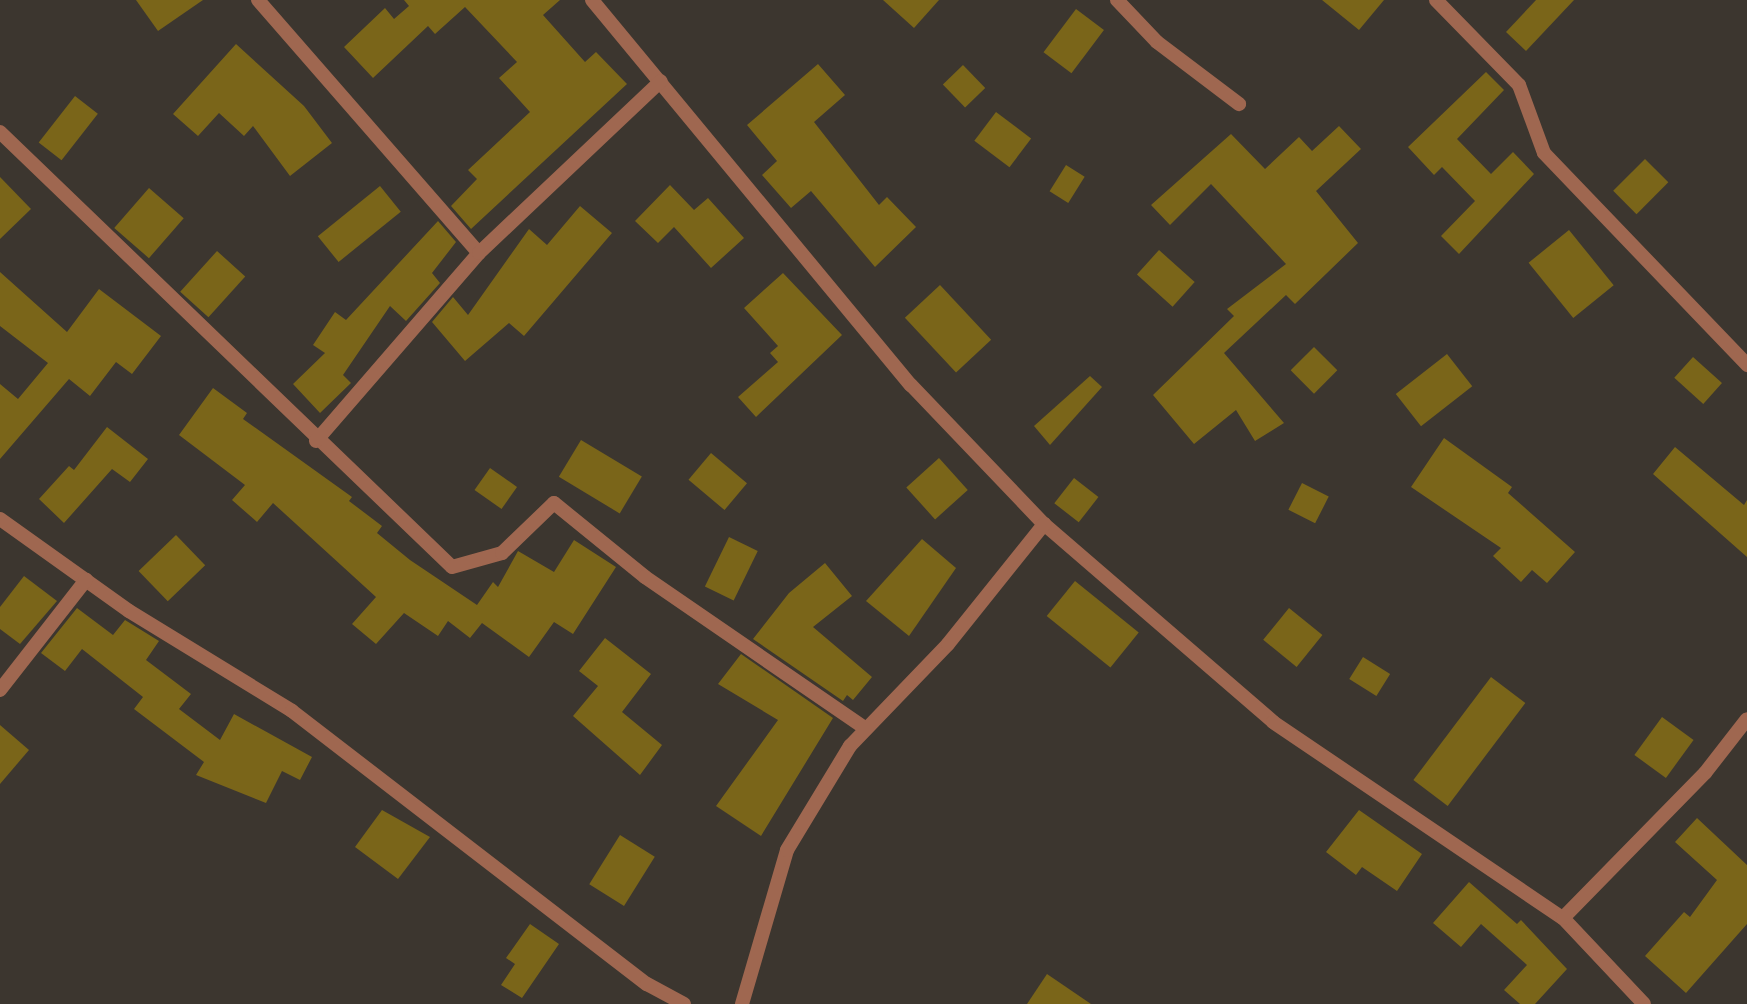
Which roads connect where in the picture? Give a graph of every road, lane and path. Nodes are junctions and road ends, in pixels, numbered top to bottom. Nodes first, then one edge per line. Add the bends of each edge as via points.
1 (258, 0) edge
2 (592, 0) edge
3 (1117, 0) edge
4 (1436, 0) edge
5 (661, 81) junction
6 (1239, 104) dead end
7 (0, 132) edge
8 (479, 253) junction
9 (1747, 365) edge
10 (316, 441) junction
11 (0, 519) edge
12 (1044, 524) junction
13 (86, 580) junction
14 (0, 690) edge
15 (1747, 719) edge
16 (866, 729) junction
17 (1563, 918) junction
18 (684, 1004) edge
19 (742, 1004) edge
20 (1644, 1004) edge

1 - 8 street
2 - 5 street
3 - 6 street via 1157,42
4 - 9 street via 1520,85 1544,153
5 - 8 street
5 - 12 street via 911,385
7 - 10 street
8 - 10 street
10 - 16 street via 452,568 502,553 554,503 645,577
11 - 13 street
12 - 16 street via 948,644
12 - 17 street via 1273,722
13 - 14 street
13 - 18 street via 292,711 647,984
15 - 17 street via 1706,773
16 - 19 street via 787,850
17 - 20 street

